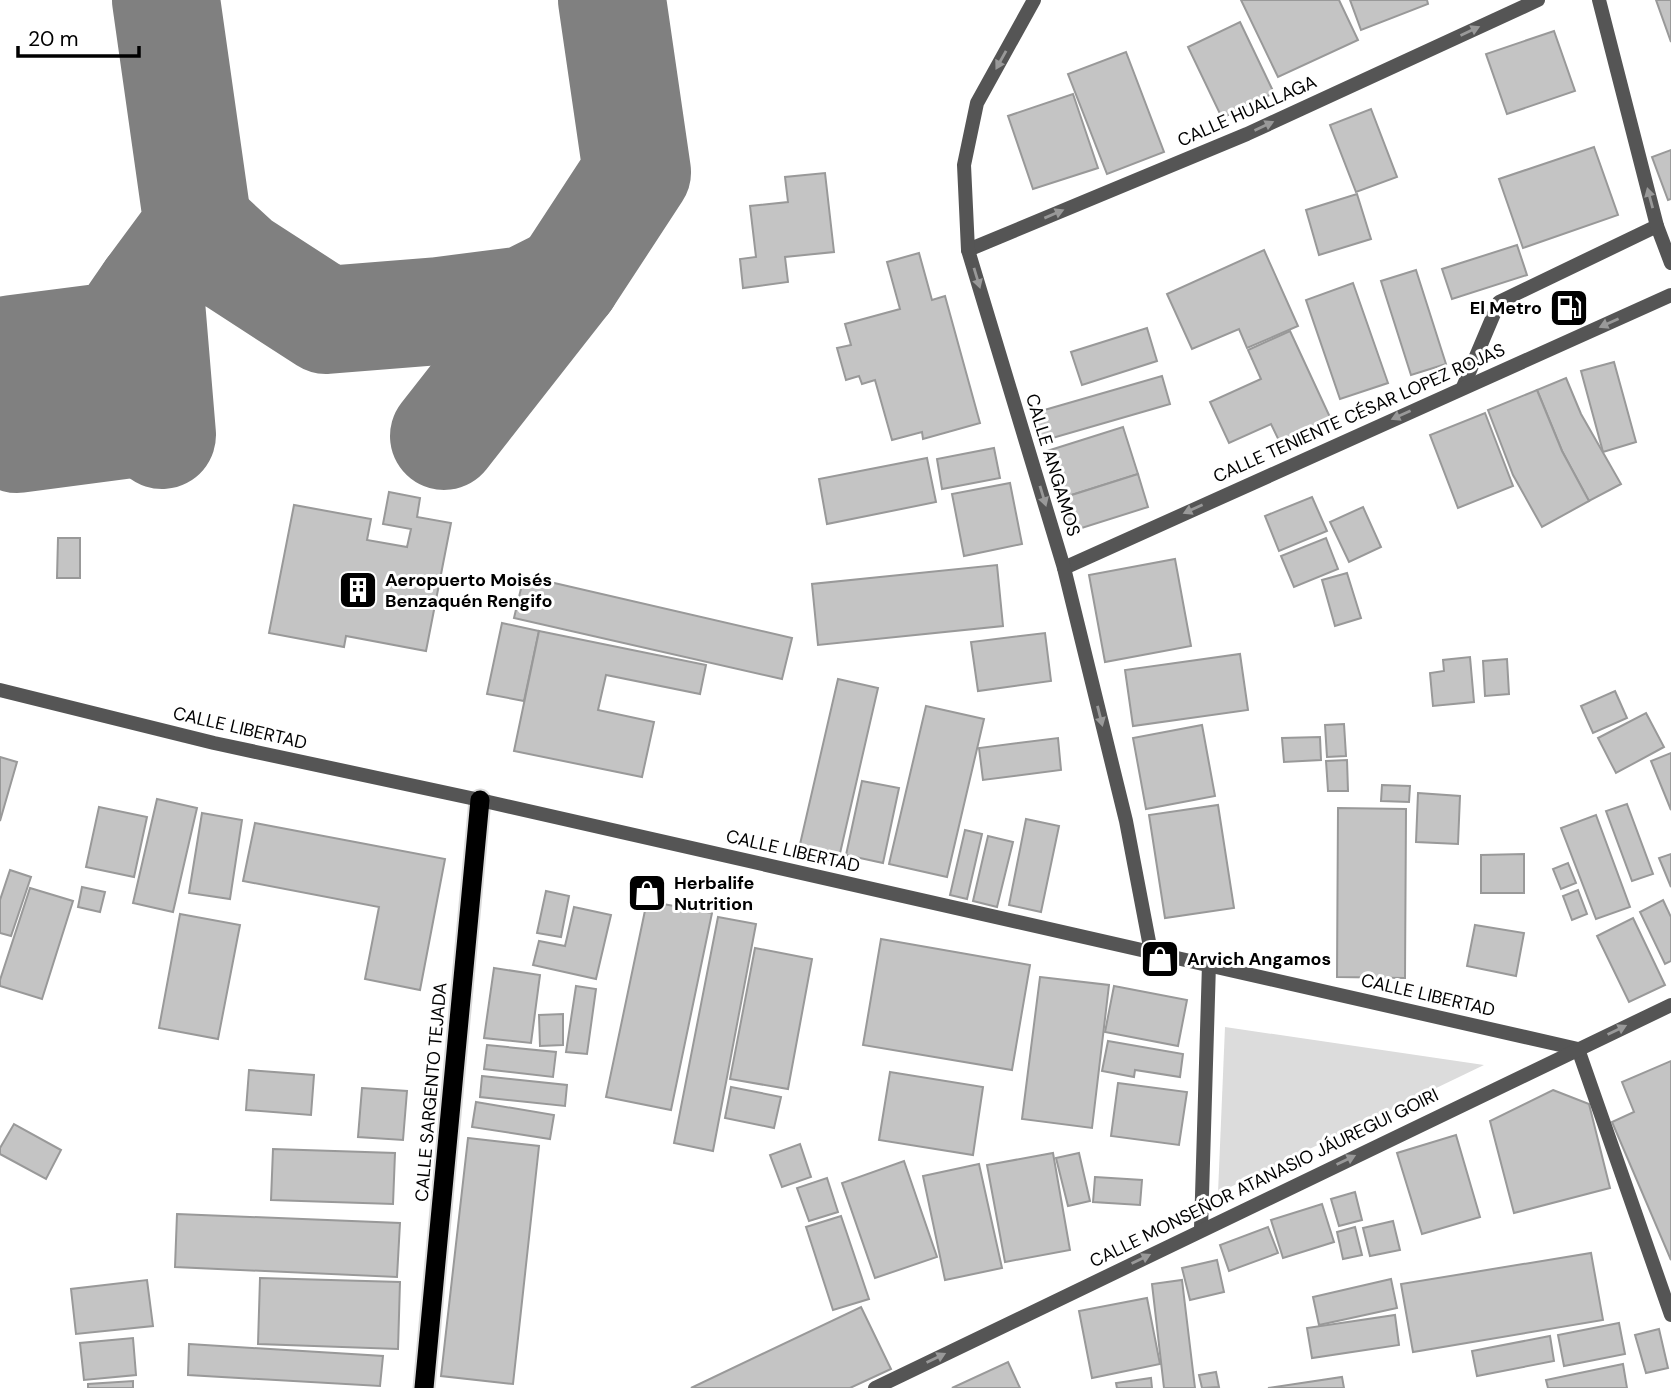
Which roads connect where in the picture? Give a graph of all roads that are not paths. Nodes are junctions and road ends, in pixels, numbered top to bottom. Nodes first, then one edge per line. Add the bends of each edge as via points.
1 (1034, 0) edge
2 (1538, 0) edge
3 (1599, 0) edge
4 (1657, 226) junction
5 (968, 250) junction
6 (1671, 263) edge
7 (1671, 295) edge
8 (1463, 387) junction
9 (1064, 568) junction
10 (0, 690) edge
11 (480, 800) junction
12 (1151, 952) junction
13 (1209, 964) junction
14 (1671, 1005) edge
15 (1578, 1049) junction
16 (1201, 1229) junction
17 (1671, 1315) edge
18 (424, 1388) edge
19 (875, 1388) edge

1 -> 5 street, CALLE ANGAMOS via 976,103 964,165
5 -> 2 street, CALLE HUALLAGA via 1247,134
4 -> 3 street
4 - 6 street
4 - 8 street via 1499,302
5 -> 9 street, CALLE ANGAMOS
7 -> 8 street, CALLE TENIENTE CÉSAR LOPEZ ROJAS
8 -> 9 street, CALLE TENIENTE CÉSAR LOPEZ ROJAS
9 -> 12 street, CALLE ANGAMOS via 1126,821
10 - 11 street, CALLE LIBERTAD via 214,743
11 - 12 street, CALLE LIBERTAD
11 - 18 highway, CALLE SARGENTO TEJADA
12 - 13 street, CALLE LIBERTAD
13 - 15 street, CALLE LIBERTAD
13 - 16 street
15 -> 14 street, CALLE MONSEÑOR ATANASIO JÁUREGUI GOIRI
16 -> 15 street, CALLE MONSEÑOR ATANASIO JÁUREGUI GOIRI
15 - 17 street
19 -> 16 street, CALLE MONSEÑOR ATANASIO JÁUREGUI GOIRI

